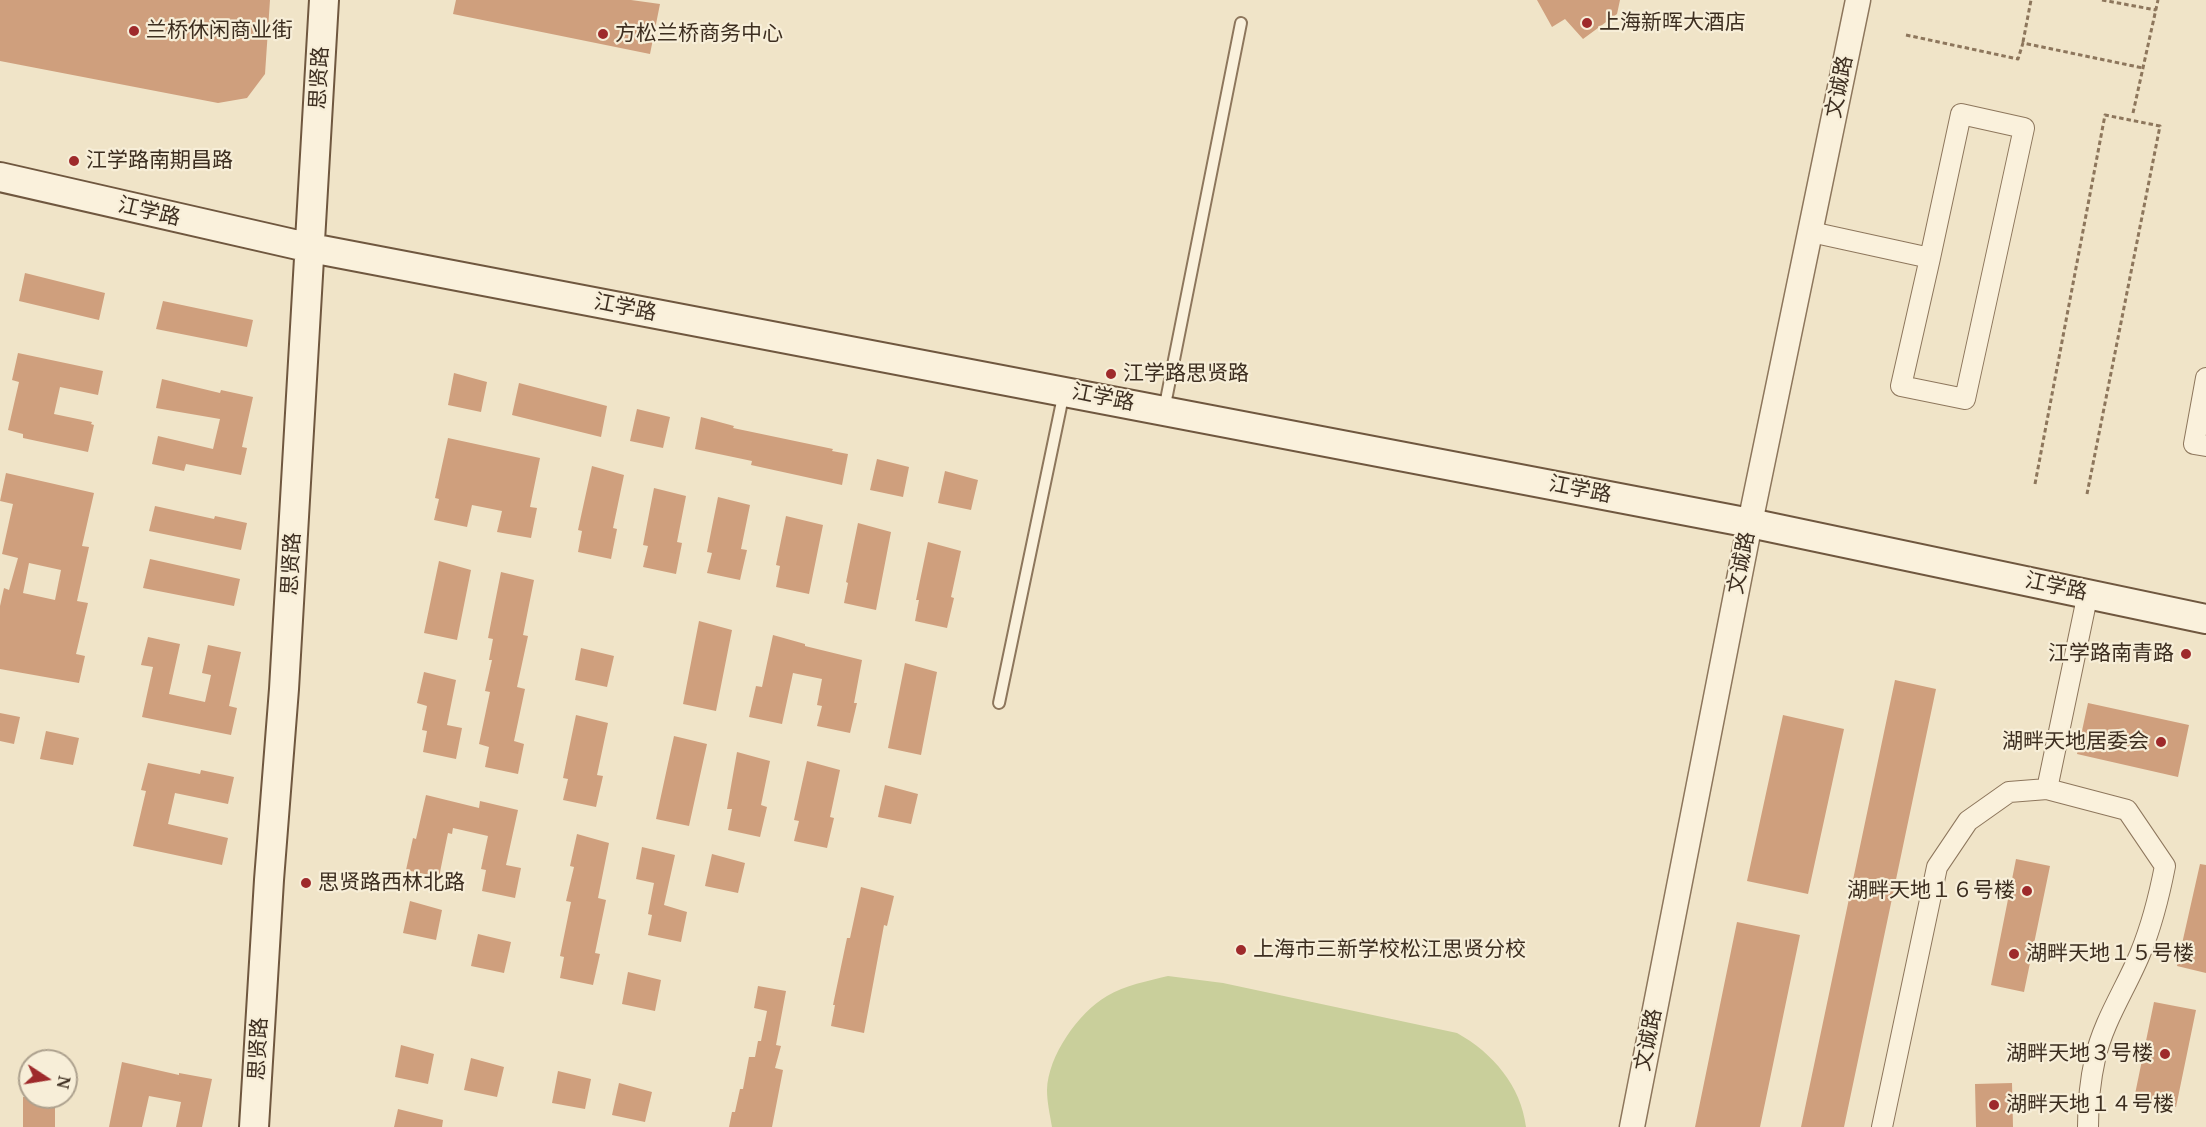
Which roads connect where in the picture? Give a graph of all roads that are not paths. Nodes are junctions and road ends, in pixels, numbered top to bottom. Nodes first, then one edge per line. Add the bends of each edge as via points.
1 (324, 0) edge
2 (1858, 0) edge
3 (1241, 23) dead end
4 (0, 177) edge
5 (1811, 232) junction
6 (311, 248) junction
7 (1930, 258) junction
8 (2206, 378) edge
9 (1064, 391) junction
10 (1164, 410) junction
11 (2206, 446) edge
12 (1750, 523) junction
13 (2088, 593) junction
14 (2206, 619) edge
15 (999, 703) dead end
16 (2048, 789) junction
17 (254, 1127) edge
18 (1632, 1127) edge
19 (1882, 1127) edge
20 (2088, 1127) edge

1 - 6 main road, 思贤路
2 - 5 street, 文诚路
3 - 10 lane
4 - 6 main road, 江学路
5 - 7 street
5 - 12 street, 文诚路
6 - 9 main road, 江学路
6 - 17 main road, 思贤路
7 - 7 street via 1901,386 1965,399 2024,128 1961,114
8 - 11 street via 2194,444
9 - 10 main road, 江学路
9 - 15 lane
10 - 12 main road, 江学路
12 - 13 main road, 江学路
12 - 18 street, 文诚路
13 - 14 main road, 江学路
13 - 16 street
16 - 19 street via 2009,792 1984,809 1968,821 1938,867
16 - 20 street via 2127,810 2165,866 2158,904 2140,954 2095,1057

